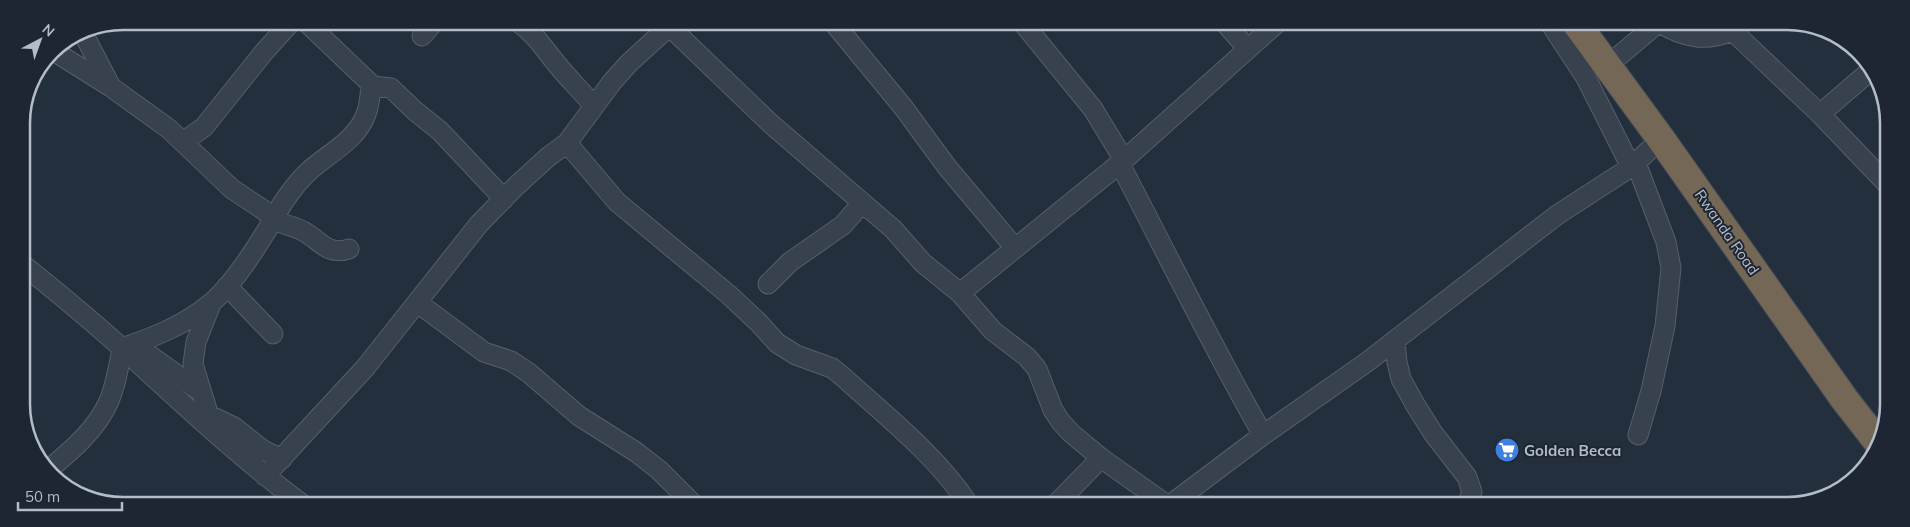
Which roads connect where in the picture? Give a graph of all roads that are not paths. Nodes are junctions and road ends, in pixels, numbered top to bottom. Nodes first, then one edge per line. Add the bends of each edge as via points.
1 (285, 30) edge
2 (314, 30) edge
3 (529, 30) edge
4 (665, 30) edge
5 (678, 30) edge
6 (840, 30) edge
7 (1029, 30) edge
8 (1231, 30) edge
9 (1269, 30) edge
10 (1555, 30) edge
11 (1581, 30) edge
12 (1651, 30) edge
13 (1672, 30) edge
14 (1726, 30) edge
15 (1731, 30) edge
16 (86, 38) edge
17 (1247, 48) junction
18 (65, 58) edge
19 (1607, 66) junction
20 (1866, 75) edge
21 (371, 84) junction
22 (111, 87) junction
23 (594, 106) junction
24 (1820, 114) junction
25 (1661, 139) junction
26 (183, 142) junction
27 (567, 143) junction
28 (1122, 162) junction
29 (1633, 165) junction
30 (1880, 177) edge
31 (504, 199) junction
32 (862, 203) junction
33 (272, 220) junction
34 (1015, 248) junction
35 (349, 249) dead end
36 (30, 270) edge
37 (768, 284) dead end
38 (227, 286) junction
39 (960, 293) junction
40 (212, 302) junction
41 (418, 303) junction
42 (273, 334) dead end
43 (1395, 340) junction
44 (128, 346) junction
45 (201, 392) junction
46 (212, 424) junction
47 (1263, 435) junction
48 (1638, 435) dead end
49 (1874, 437) edge
50 (1101, 458) junction
51 (282, 459) junction
52 (53, 466) edge
53 (265, 476) junction
54 (293, 497) edge
55 (686, 497) edge
56 (964, 497) edge
57 (1063, 497) edge
58 (1157, 497) edge
59 (1179, 497) edge
60 (1470, 497) edge

1 - 26 street via 204,127
2 - 21 street
3 - 23 street
4 - 23 street via 629,63
5 - 32 street via 771,124
6 - 34 street
7 - 28 street via 1093,109
8 - 17 street
9 - 17 street
10 - 29 street via 1586,78
11 - 19 highway, Rwanda Road
12 - 19 street
13 - 14 street via 1699,38 1723,34
15 - 24 street
16 - 22 street
17 - 28 street
18 - 22 street
19 - 25 highway, Rwanda Road
20 - 24 street
21 - 31 street via 397,93 440,131
21 - 33 street via 368,110 360,126 346,142 308,172
22 - 26 street
23 - 27 street
24 - 30 street
25 - 29 street
25 - 49 highway, Rwanda Road
26 - 33 street via 232,189 257,205
27 - 31 street
27 - 56 street via 617,202 728,294 776,343 796,355 832,368 842,376 912,439
28 - 34 street
28 - 47 street via 1224,368
29 - 43 street via 1558,215
29 - 48 street via 1666,242 1671,268 1665,326
31 - 41 street via 479,224
32 - 37 street via 843,225 790,262
32 - 39 street via 893,229 923,263
33 - 35 street via 303,230 335,252
33 - 38 street
34 - 39 street
36 - 44 street
38 - 40 street
38 - 42 street
39 - 50 street via 993,331 1027,357 1037,369 1061,422
40 - 44 street via 161,334
40 - 45 street via 193,353
41 - 51 street via 365,368
41 - 55 street via 484,352 511,361 529,373 580,416 659,470
43 - 47 street
43 - 60 street via 1401,379 1433,433 1467,477 1472,492
44 - 45 street
44 - 46 street
44 - 52 street via 101,416 71,451
45 - 46 street
46 - 51 street via 234,427 263,450
46 - 53 street
47 - 59 street
50 - 57 street
50 - 58 street
51 - 53 street
53 - 54 street

